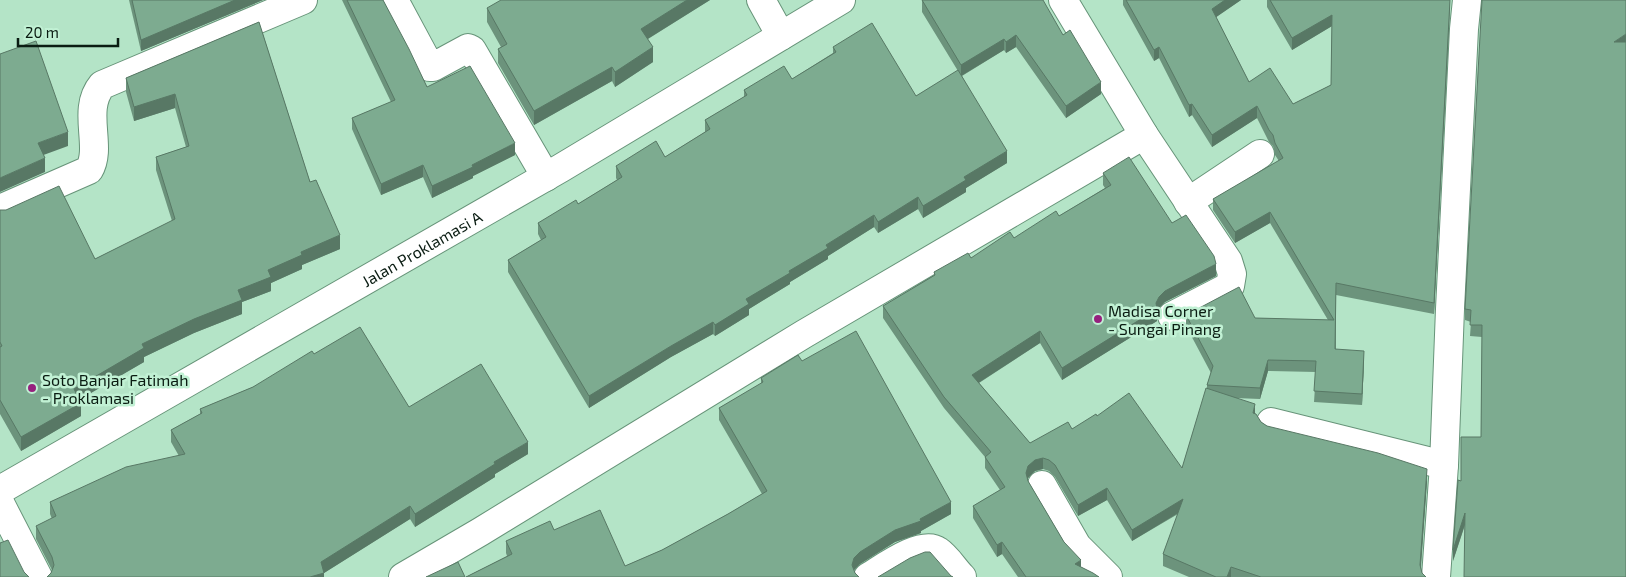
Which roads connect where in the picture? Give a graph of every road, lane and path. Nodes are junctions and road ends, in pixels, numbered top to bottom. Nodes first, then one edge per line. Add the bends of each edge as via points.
1 (303, 0) edge
2 (394, 0) edge
3 (761, 0) edge
4 (841, 0) edge
5 (1063, 0) edge
6 (1467, 0) edge
7 (781, 36) junction
8 (1144, 135) junction
9 (1260, 154) dead end
10 (546, 177) junction
11 (1188, 202) junction
12 (0, 209) edge
13 (1172, 316) dead end
14 (1272, 422) dead end
15 (1444, 465) junction
16 (1042, 485) dead end
17 (0, 490) edge
18 (0, 503) edge
19 (38, 577) edge
20 (403, 577) edge
21 (868, 577) edge
22 (962, 577) edge
23 (1108, 577) edge
24 (1436, 577) edge

1 - 12 street via 102,86 94,98 92,109 93,161 88,170
2 - 10 street via 430,67 468,48 472,50
3 - 7 street
4 - 7 street, Jalan Proklamasi A
5 - 8 street
6 - 15 street
7 - 10 street, Jalan Proklamasi A
8 - 11 street
8 - 20 street via 804,334
9 - 11 street
10 - 17 street, Jalan Proklamasi A
11 - 13 street via 1228,262 1232,274 1230,286
14 - 15 street
15 - 24 street
16 - 23 street via 1077,546
18 - 19 street
21 - 22 street via 918,548 930,547 938,551

